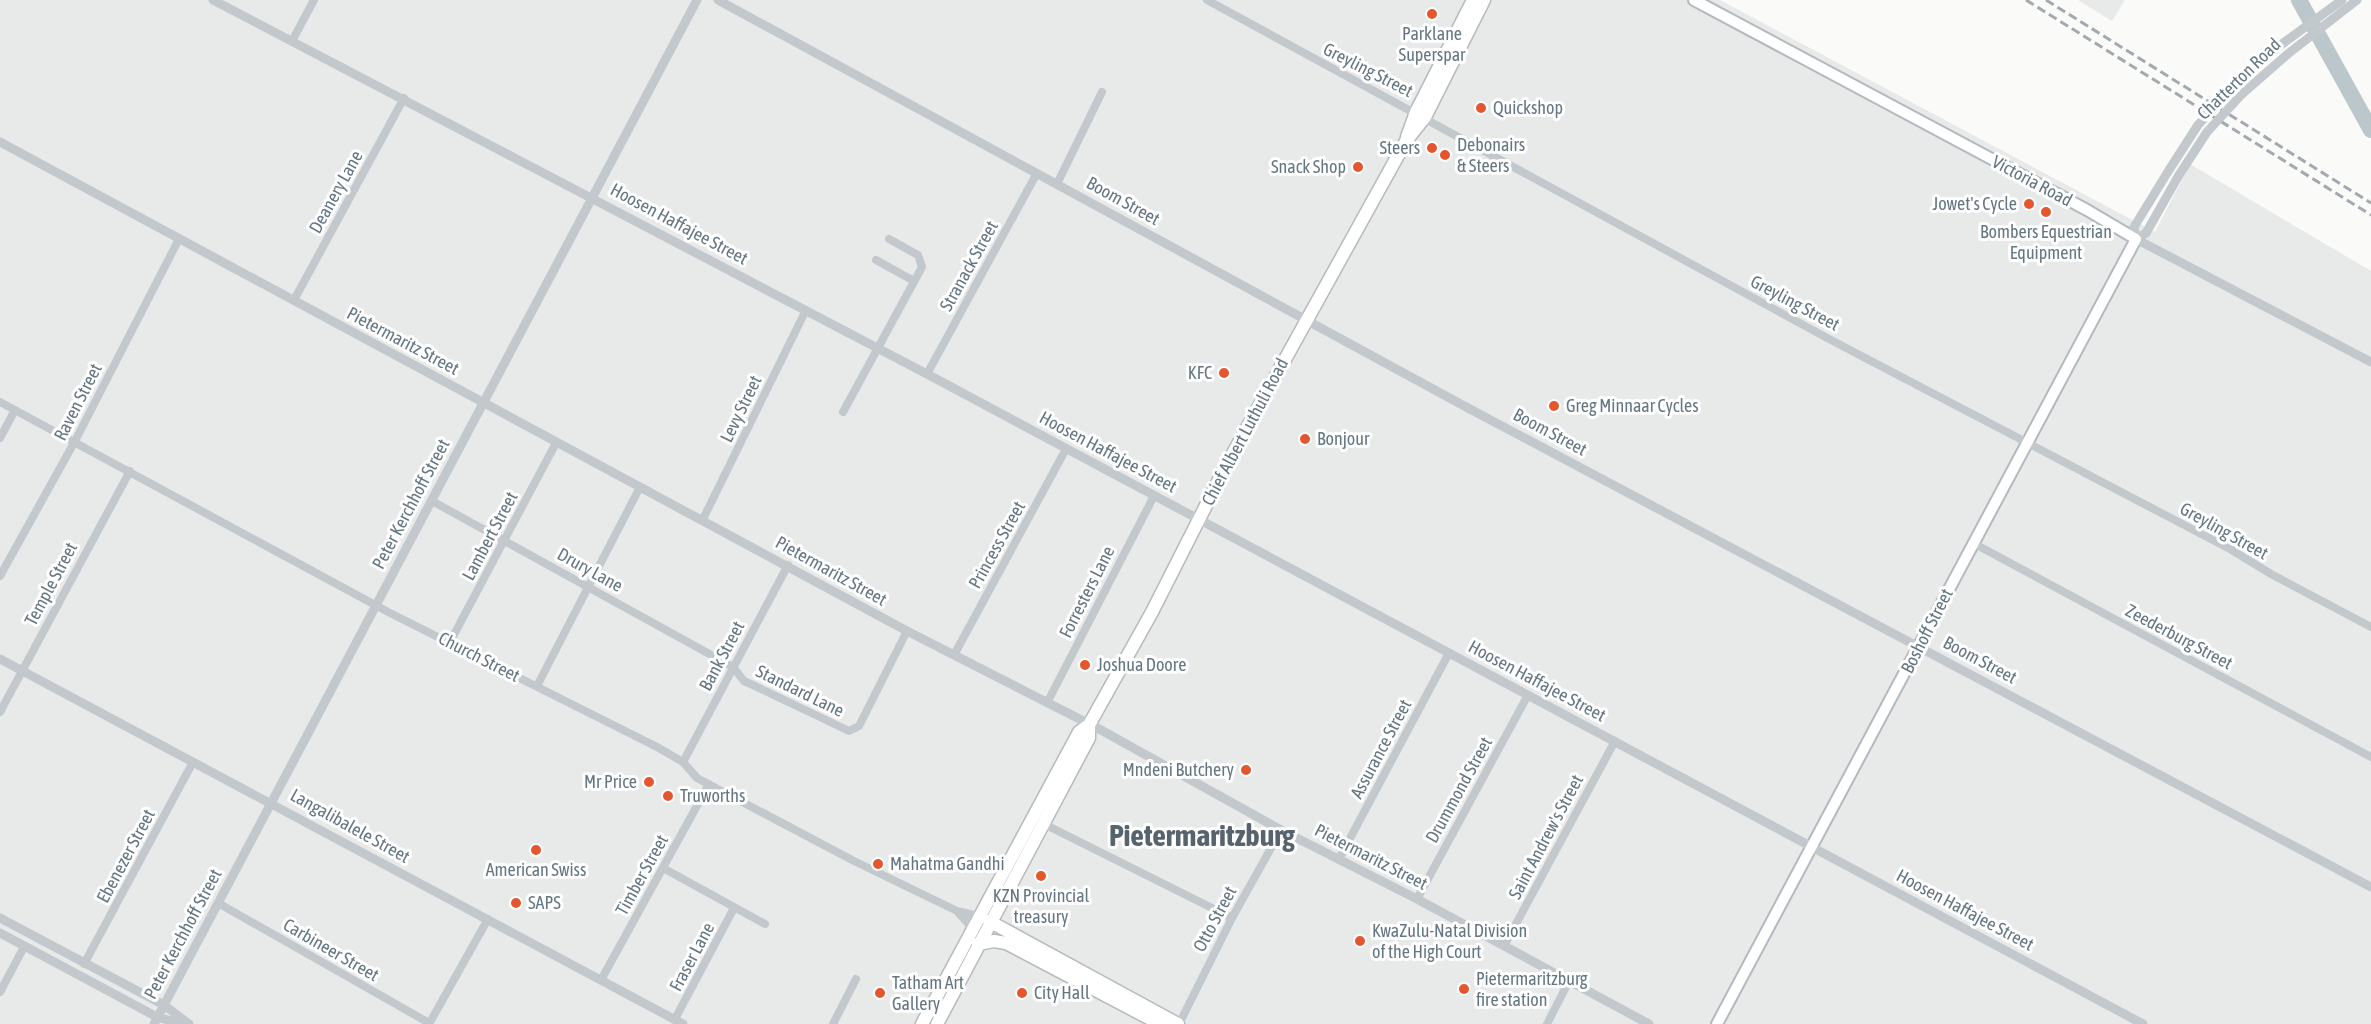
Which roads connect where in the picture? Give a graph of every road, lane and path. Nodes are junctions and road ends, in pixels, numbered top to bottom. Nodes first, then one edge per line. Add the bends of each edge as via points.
1 (213, 0) edge
2 (314, 0) edge
3 (697, 0) edge
4 (718, 0) edge
5 (1207, 0) edge
6 (1473, 0) edge
7 (1485, 0) edge
8 (1694, 0) edge
9 (2342, 0) edge
10 (2357, 0) edge
11 (2335, 11) junction
12 (292, 40) junction
13 (1102, 92) dead end
14 (404, 98) junction
15 (1420, 115) junction
16 (0, 142) edge
17 (1037, 173) junction
18 (1057, 184) junction
19 (593, 197) junction
20 (2141, 236) junction
21 (179, 238) junction
22 (889, 239) dead end
23 (876, 260) dead end
24 (914, 281) junction
25 (294, 300) junction
26 (806, 310) junction
27 (1306, 320) junction
28 (877, 348) junction
29 (2371, 362) edge
30 (927, 374) junction
31 (0, 402) edge
32 (483, 402) junction
33 (15, 410) junction
34 (843, 412) dead end
35 (0, 438) edge
36 (75, 441) junction
37 (2028, 442) junction
38 (556, 443) junction
39 (1066, 449) junction
40 (130, 471) junction
41 (640, 487) junction
42 (1154, 496) junction
43 (432, 501) junction
44 (1199, 519) junction
45 (702, 521) junction
46 (505, 540) junction
47 (1973, 543) junction
48 (788, 565) junction
49 (0, 576) edge
50 (588, 585) junction
51 (377, 605) junction
52 (2371, 627) edge
53 (907, 631) junction
54 (450, 642) junction
55 (1920, 646) junction
56 (1449, 653) junction
57 (954, 655) junction
58 (0, 659) edge
59 (733, 667) junction
60 (22, 670) junction
61 (537, 686) junction
62 (1528, 695) junction
63 (1047, 703) junction
64 (0, 712) edge
65 (1089, 725) junction
66 (1615, 741) junction
67 (2371, 757) edge
68 (193, 762) junction
69 (683, 762) junction
70 (710, 784) junction
71 (272, 802) junction
72 (1042, 823) junction
73 (1281, 830) junction
74 (1812, 847) junction
75 (1339, 859) junction
76 (663, 868) junction
77 (2371, 887) edge
78 (1417, 899) junction
79 (218, 903) junction
80 (734, 908) junction
81 (957, 911) junction
82 (0, 918) edge
83 (1232, 918) junction
84 (984, 919) junction
85 (488, 920) junction
86 (765, 924) dead end
87 (972, 928) junction
88 (0, 933) edge
89 (978, 944) junction
90 (1504, 946) junction
91 (24, 947) junction
92 (84, 964) junction
93 (856, 979) dead end
94 (601, 980) junction
95 (1569, 981) junction
96 (0, 992) edge
97 (164, 1005) junction
98 (156, 1021) edge
99 (679, 1022) edge
100 (182, 1024) edge
101 (189, 1024) edge
102 (429, 1024) edge
103 (833, 1024) edge
104 (921, 1024) edge
105 (937, 1024) edge
106 (1160, 1024) edge
107 (1179, 1024) edge
108 (1547, 1024) edge
109 (1649, 1024) edge
110 (1717, 1024) edge
111 (2143, 1024) edge

1 - 12 street, Hoosen Haffajee Street
2 - 12 street
3 - 19 street, Peter Kerchhoff Street
4 - 17 street, Boom Street
5 - 15 street, Greyling Street
6 - 15 main road, Chief Albert Luthuli Road
7 - 15 main road, Chief Albert Luthuli Road
8 - 20 main road, Victoria Road
9 - 11 street, Chatterton Road
10 - 11 street, Chatterton Road
11 - 20 street, Chatterton Road, bridge via 2242,94 2207,132
11 - 20 street, Chatterton Road, bridge via 2282,44 2198,125 2134,227
12 - 14 street, Hoosen Haffajee Street
13 - 18 street
14 - 19 street, Hoosen Haffajee Street
14 - 25 street, Deanery Lane
15 - 27 main road, Chief Albert Luthuli Road
15 - 37 street, Greyling Street via 1810,329
16 - 21 street, Pietermaritz Street
17 - 18 street, Boom Street
17 - 30 street, Stranack Street
18 - 27 street, Boom Street
19 - 26 street, Hoosen Haffajee Street
19 - 32 street, Peter Kerchhoff Street
20 - 29 street, Victoria Road
20 - 37 main road, Boshoff Street
21 - 25 street, Pietermaritz Street
21 - 36 street, Raven Street
22 - 24 street via 922,261
23 - 24 street
24 - 28 street
25 - 32 street, Pietermaritz Street
26 - 28 street, Hoosen Haffajee Street
26 - 45 street, Levy Street
27 - 44 main road, Chief Albert Luthuli Road
27 - 55 street, Boom Street
28 - 30 street, Hoosen Haffajee Street
28 - 34 street
30 - 39 street, Hoosen Haffajee Street
31 - 33 street, Church Street
32 - 38 street, Pietermaritz Street
32 - 43 street, Peter Kerchhoff Street
33 - 35 street
33 - 36 street, Church Street
36 - 40 street, Church Street
36 - 49 street, Raven Street
37 - 47 main road, Boshoff Street
37 - 52 street, Greyling Street
38 - 41 street, Pietermaritz Street
38 - 46 street, Lambert Street
39 - 42 street, Hoosen Haffajee Street
39 - 57 street, Princess Street
40 - 51 street, Church Street
40 - 60 street, Temple Street
41 - 45 street, Pietermaritz Street
41 - 50 street
42 - 44 street, Hoosen Haffajee Street
42 - 63 street, Forresters Lane
43 - 46 street, Drury Lane
43 - 51 street, Peter Kerchhoff Street
44 - 56 street, Hoosen Haffajee Street
44 - 65 main road, Chief Albert Luthuli Road
45 - 48 street, Pietermaritz Street
46 - 50 street, Drury Lane
46 - 54 street, Lambert Street
47 - 55 main road, Boshoff Street
47 - 67 street, Zeederburg Street
48 - 53 street, Pietermaritz Street
48 - 59 street, Bank Street
50 - 59 street, Drury Lane
50 - 61 street
51 - 54 street, Church Street
51 - 71 street, Peter Kerchhoff Street
53 - 57 street, Pietermaritz Street
53 - 59 street, Standard Lane via 859,726 852,731 744,681
54 - 61 street, Church Street
55 - 74 main road, Boshoff Street
55 - 77 street, Boom Street
56 - 62 street, Hoosen Haffajee Street
56 - 75 street, Assurance Street
57 - 63 street, Pietermaritz Street
58 - 60 street, Langalibalele Street
59 - 69 street, Bank Street
60 - 64 street, Temple Street
60 - 68 street, Langalibalele Street
61 - 69 street, Church Street
62 - 66 street, Hoosen Haffajee Street
62 - 78 street, Drummond Street
63 - 65 street, Pietermaritz Street
65 - 72 main road, Chief Albert Luthuli Road via 1089,738
65 - 73 street, Pietermaritz Street
65 - 84 main road, Chief Albert Luthuli Road via 1079,732
66 - 74 street, Hoosen Haffajee Street
66 - 90 street, Saint Andrew's Street
68 - 71 street, Langalibalele Street
68 - 92 street, Ebenezer Street
69 - 70 street, Church Street via 693,775
70 - 76 street, Timber Street
70 - 81 street, Church Street
71 - 79 street, Peter Kerchhoff Street
71 - 85 street, Langalibalele Street
72 - 83 street
72 - 84 main road, Chief Albert Luthuli Road
73 - 75 street, Pietermaritz Street
73 - 83 street, Otto Street
74 - 110 main road, Boshoff Street
74 - 111 street, Hoosen Haffajee Street
75 - 78 street, Pietermaritz Street
76 - 80 street
76 - 94 street, Timber Street
78 - 90 street, Pietermaritz Street
79 - 97 street, Peter Kerchhoff Street
79 - 102 street, Carbineer Street
80 - 86 street
80 - 99 street, Fraser Lane
81 - 84 street, Church Street
81 - 87 street, Church Street
82 - 92 street
83 - 107 street, Otto Street
84 - 87 main road, Chief Albert Luthuli Road
84 - 89 main road, Chief Albert Luthuli Road
84 - 107 main road, Church Street
85 - 94 street, Langalibalele Street
85 - 102 street
87 - 104 main road, Chief Albert Luthuli Road
88 - 91 street
89 - 105 main road, Chief Albert Luthuli Road
89 - 106 main road via 1006,943
90 - 95 street, Pietermaritz Street
91 - 96 street
91 - 98 street
92 - 97 street
93 - 103 street
94 - 99 street, Langalibalele Street
95 - 108 street
95 - 109 street, Pietermaritz Street
97 - 98 street, Peter Kerchhoff Street
97 - 101 street
98 - 100 street

